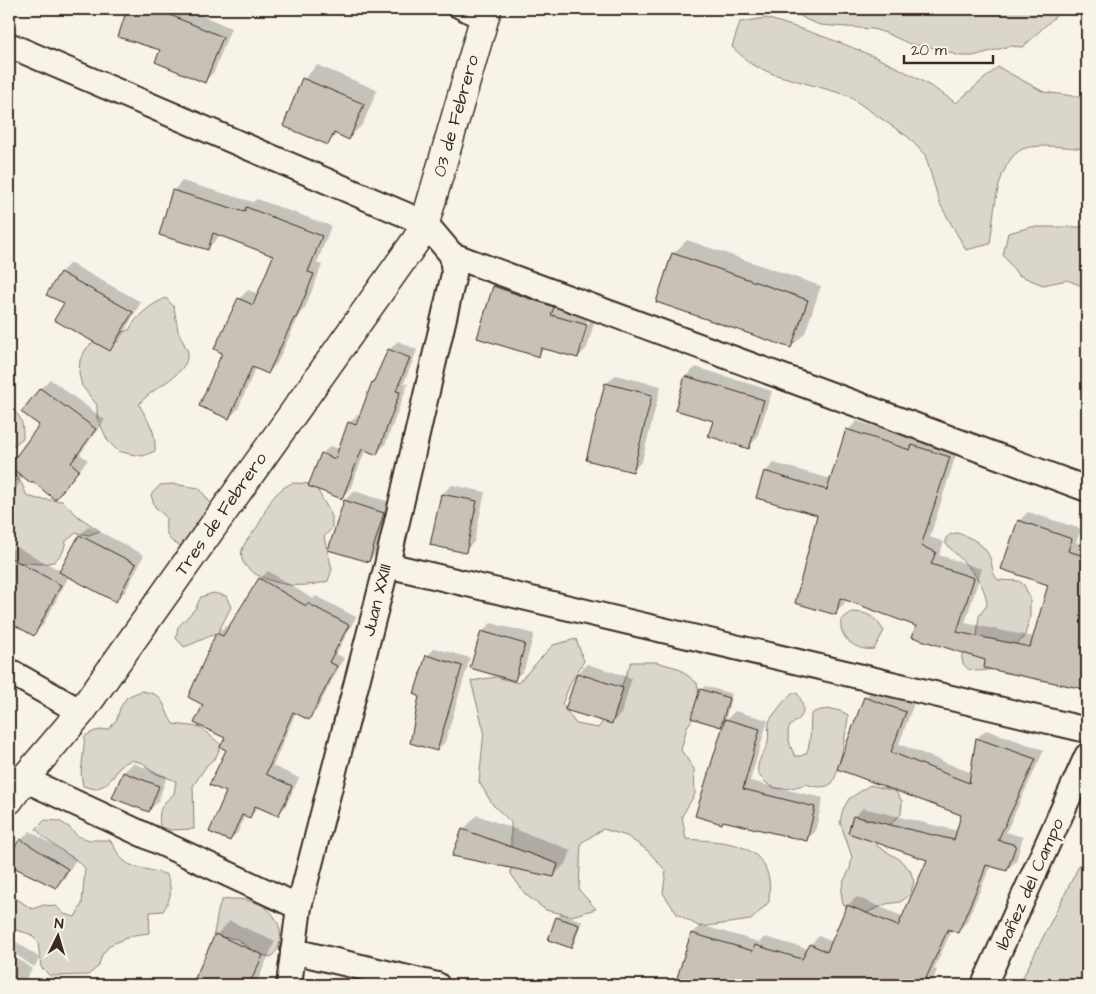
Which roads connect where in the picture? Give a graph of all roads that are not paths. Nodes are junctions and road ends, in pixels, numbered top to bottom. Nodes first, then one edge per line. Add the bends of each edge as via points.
1 (452, 9) edge
2 (485, 16) edge
3 (9, 45) edge
4 (425, 224) junction
5 (452, 255) junction
6 (1087, 489) edge
7 (387, 564) junction
8 (9, 671) edge
9 (81, 712) junction
10 (1087, 730) edge
11 (1087, 756) edge
12 (16, 790) edge
13 (298, 907) junction
14 (293, 950) junction
15 (993, 982) edge
16 (288, 985) edge
17 (437, 985) edge

1 - 2 lane
2 - 4 street, 03 de Febrero
3 - 4 street
4 - 5 street
4 - 9 street, Tres de Febrero
5 - 6 street
5 - 7 street, Juan XXIII via 454,274
7 - 10 street
7 - 13 street, Juan XXIII
8 - 9 street
9 - 12 street, Tres de Febrero
11 - 15 street, Ibañez del Campo
12 - 13 street
13 - 14 street, Juan XXIII
14 - 16 street, Juan XXIII
14 - 17 street

